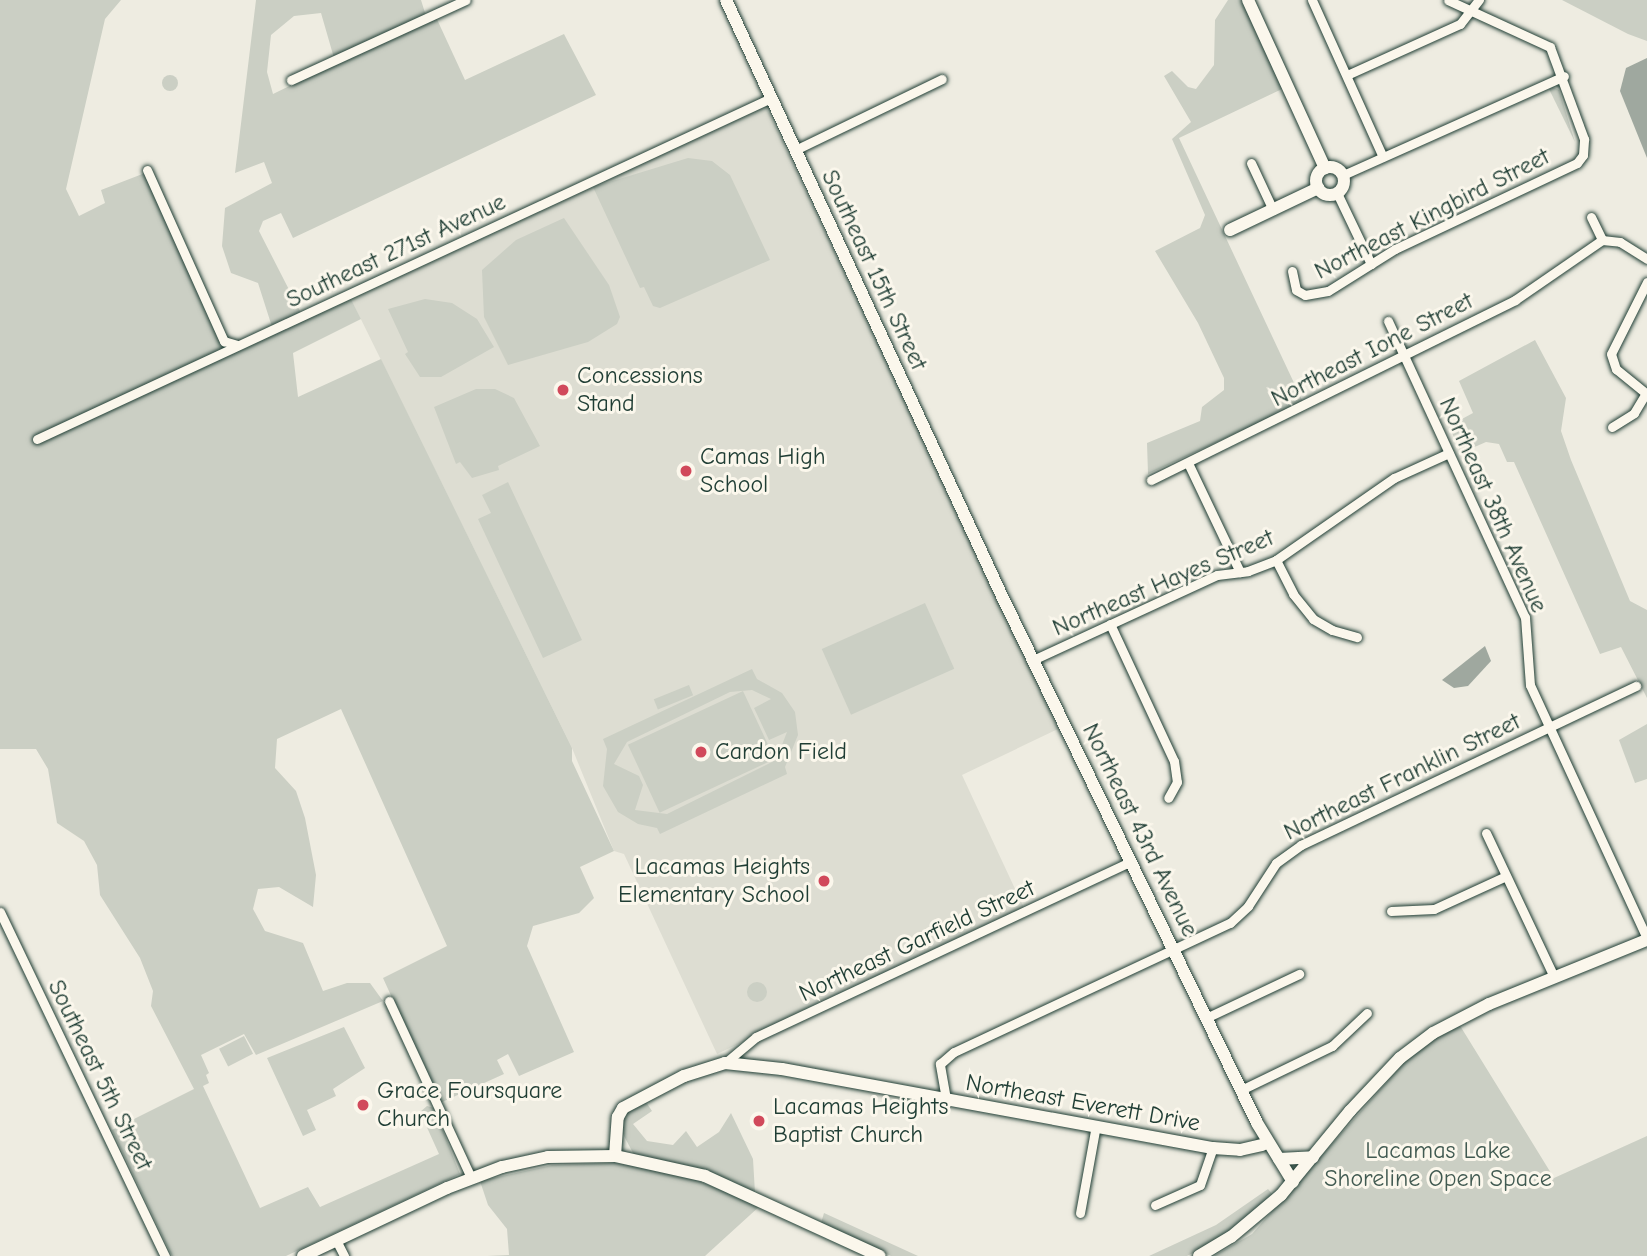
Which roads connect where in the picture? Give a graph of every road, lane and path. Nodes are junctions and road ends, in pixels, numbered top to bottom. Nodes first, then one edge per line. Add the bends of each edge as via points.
1 (466, 0) edge
2 (726, 0) edge
3 (1248, 0) edge
4 (1312, 0) edge
5 (1448, 0) edge
6 (1479, 0) edge
7 (1474, 11) junction
8 (1347, 75) junction
9 (1564, 76) junction
10 (942, 79) dead end
11 (291, 80) dead end
12 (771, 99) junction
13 (795, 150) junction
14 (1383, 157) junction
15 (1251, 163) dead end
16 (1325, 168) junction
17 (147, 170) dead end
18 (1343, 175) junction
19 (1318, 188) junction
20 (1337, 194) junction
21 (1273, 210) junction
22 (1591, 217) dead end
23 (1230, 230) dead end
24 (1602, 240) junction
25 (1647, 259) edge
26 (1371, 264) junction
27 (1292, 271) dead end
28 (1647, 282) edge
29 (1388, 321) dead end
30 (239, 345) junction
31 (1402, 352) junction
32 (1647, 394) edge
33 (1612, 427) dead end
34 (37, 439) dead end
35 (1449, 453) junction
36 (1188, 463) junction
37 (1151, 480) dead end
38 (984, 557) joint
39 (1276, 559) junction
40 (1240, 572) junction
41 (1110, 624) junction
42 (1357, 637) dead end
43 (1035, 659) junction
44 (1636, 686) dead end
45 (1549, 727) junction
46 (1168, 798) dead end
47 (1486, 833) dead end
48 (1131, 861) junction
49 (1506, 876) junction
50 (1391, 911) dead end
51 (0, 912) edge
52 (1647, 939) edge
53 (1174, 949) junction
54 (1299, 974) dead end
55 (1554, 977) junction
56 (389, 1001) dead end
57 (1367, 1013) dead end
58 (1208, 1017) junction
59 (725, 1063) junction
60 (1243, 1089) junction
61 (946, 1099) junction
62 (1257, 1123) junction
63 (1096, 1125) junction
64 (1262, 1145) junction
65 (1213, 1148) junction
66 (615, 1156) junction
67 (1313, 1157) junction
68 (1279, 1159) junction
69 (471, 1178) junction
70 (1293, 1182) junction
71 (1155, 1205) dead end
72 (1080, 1213) dead end
73 (336, 1240) junction
74 (164, 1256) edge
75 (303, 1256) edge
76 (344, 1256) edge
77 (880, 1256) edge
78 (1199, 1256) edge

1 - 11 street
2 - 12 street, Southeast 15th Street
3 - 16 street
4 - 8 street
5 - 7 street, Northeast Kingbird Street
6 - 7 street
7 - 8 street via 1460,24
7 - 9 street, Northeast Kingbird Street via 1541,39 1556,54
8 - 14 street
9 - 14 street
9 - 26 street, Northeast Kingbird Street via 1584,139 1584,155 1577,163
10 - 13 street
12 - 13 street, Southeast 15th Street
12 - 30 street, Southeast 271st Avenue
13 - 38 street, Southeast 15th Street
14 - 18 street
15 - 21 street
16 - 18 street via 1338,169
16 - 19 street via 1317,177
17 - 30 street via 224,341
18 - 20 street
19 - 20 street via 1327,195
19 - 21 street
20 - 26 street
21 - 23 street
22 - 24 street
24 - 25 street via 1620,242
24 - 31 street, Northeast Ione Street via 1515,300
26 - 27 street, Northeast Kingbird Street via 1315,295 1296,290
28 - 32 street via 1613,345 1613,361
29 - 31 street, Northeast 38th Avenue
30 - 34 street, Southeast 271st Avenue
31 - 35 street, Northeast 38th Avenue
31 - 36 street, Northeast Ione Street via 1387,365
32 - 33 street via 1634,413
35 - 39 street, Northeast Hayes Street via 1394,478
35 - 45 street, Northeast 38th Avenue via 1525,617 1527,674
36 - 37 street, Northeast Ione Street
36 - 40 street
38 - 43 street, Northeast 43rd Avenue
39 - 40 street, Northeast Hayes Street
39 - 42 street via 1293,594 1313,619
40 - 41 street, Northeast Hayes Street via 1217,575
41 - 43 street, Northeast Hayes Street
41 - 46 street via 1174,761 1177,782
43 - 48 street, Northeast 43rd Avenue
44 - 45 street, Northeast Franklin Street
45 - 52 street, Northeast 38th Avenue
45 - 53 street, Northeast Franklin Street via 1301,845 1276,863 1248,906 1230,923
47 - 49 street
48 - 53 street, Northeast 43rd Avenue
48 - 59 street, Northeast Garfield Street via 758,1037
49 - 50 street via 1434,909
49 - 55 street
51 - 74 street, Southeast 5th Street
52 - 55 street
53 - 58 street, Northeast 43rd Avenue
53 - 61 street, Northeast Franklin Street via 944,1057 940,1072
54 - 58 street
55 - 67 street via 1460,1017 1416,1045 1350,1111
56 - 69 street
57 - 60 street via 1332,1046
58 - 60 street, Northeast 43rd Avenue
59 - 61 street, Northeast Everett Drive
59 - 66 street, Northeast Everett Drive via 684,1076 623,1108
60 - 62 street, Northeast 43rd Avenue
61 - 63 street, Northeast Everett Drive
62 - 64 street, Northeast 43rd Avenue
62 - 68 street, Northeast 43rd Avenue
63 - 65 street, Northeast Everett Drive
63 - 72 street
64 - 65 street, Northeast Everett Drive via 1240,1150
64 - 70 street, Northeast 43rd Avenue via 1283,1177
65 - 71 street via 1200,1185
66 - 69 street via 548,1157
66 - 77 street via 685,1169
67 - 68 street
67 - 70 street
68 - 70 street, Northeast 43rd Avenue
69 - 73 street
70 - 78 street via 1248,1225
73 - 75 street
73 - 76 street

